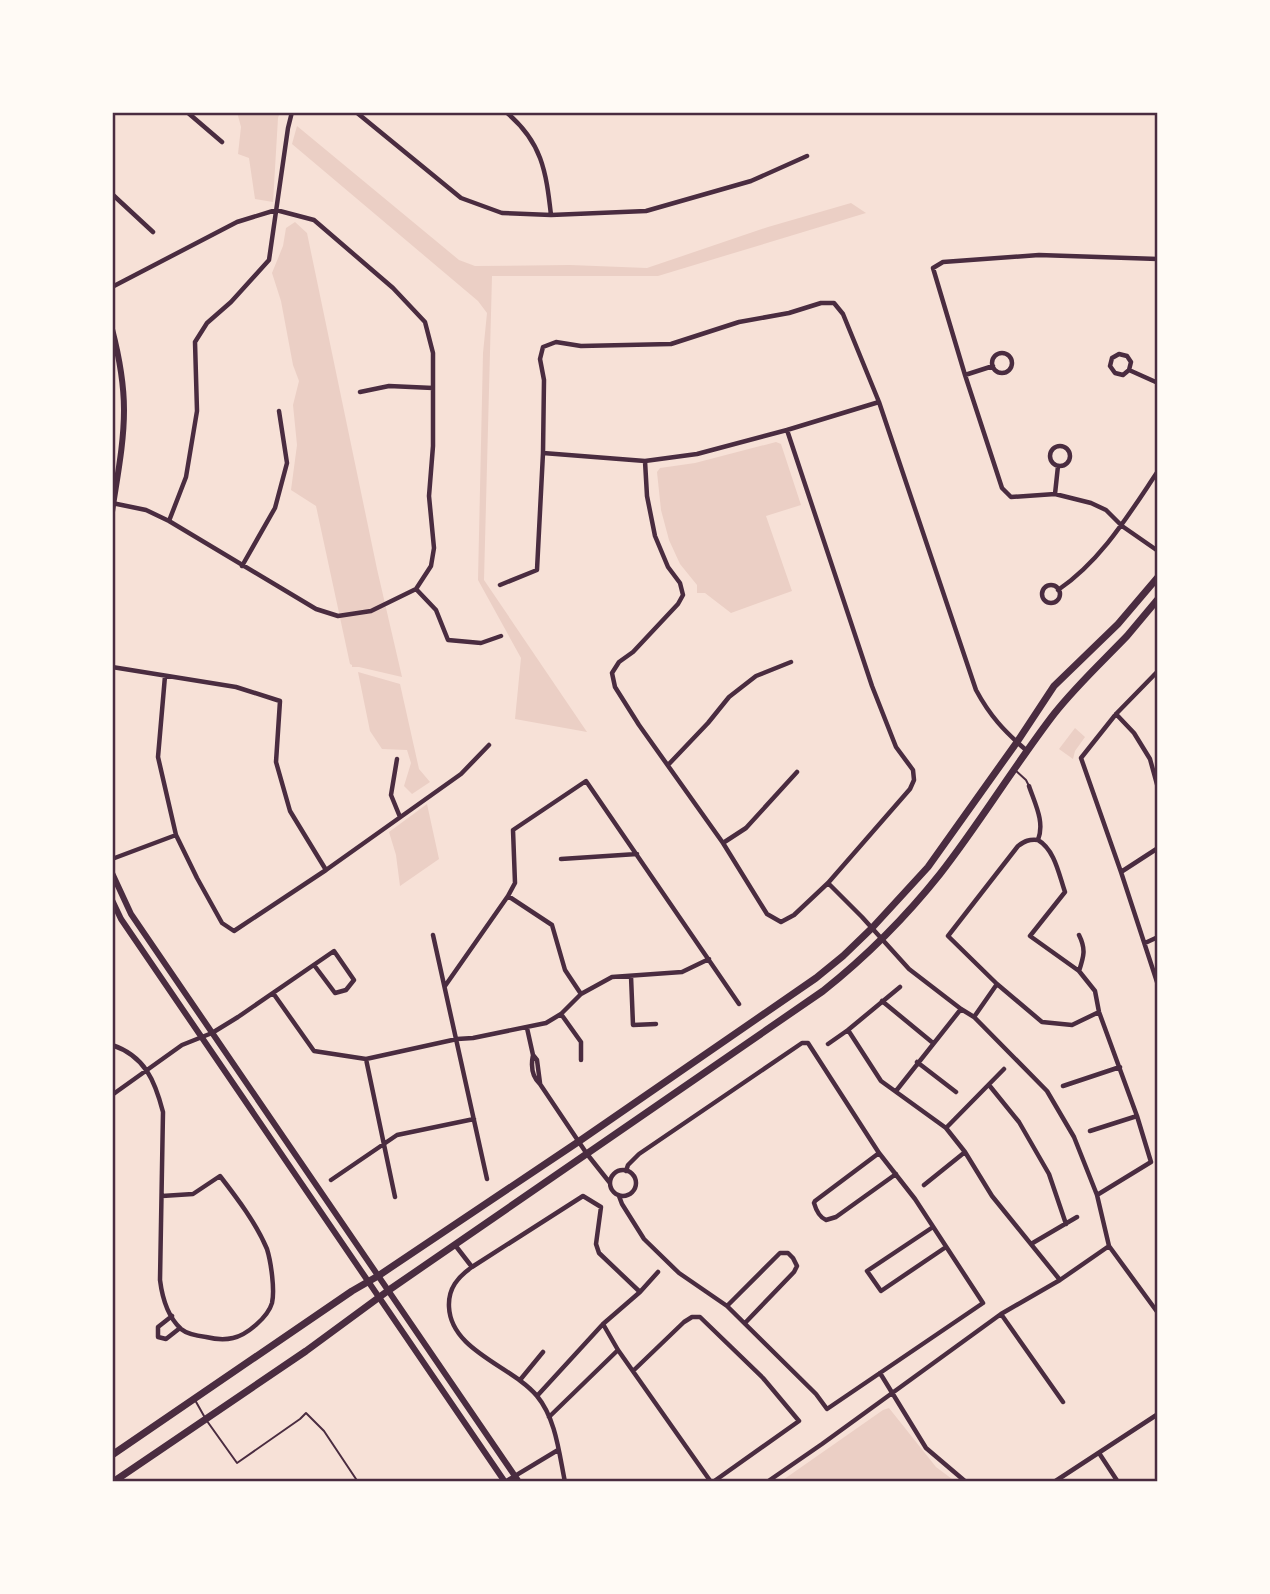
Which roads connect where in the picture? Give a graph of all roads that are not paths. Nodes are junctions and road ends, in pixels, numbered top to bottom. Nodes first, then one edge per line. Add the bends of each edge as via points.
1 (187, 112) edge
2 (292, 112) edge
3 (356, 112) edge
4 (506, 112) edge
5 (222, 142) dead end
6 (807, 156) dead end
7 (112, 194) edge
8 (276, 210) junction
9 (551, 215) junction
10 (153, 232) dead end
11 (1158, 259) edge
12 (112, 287) edge
13 (112, 329) edge
14 (993, 366) junction
15 (1129, 370) junction
16 (965, 375) junction
17 (1158, 383) edge
18 (433, 388) junction
19 (360, 392) dead end
20 (879, 401) junction
21 (279, 411) dead end
22 (787, 430) junction
23 (543, 453) junction
24 (645, 461) junction
25 (1058, 466) junction
26 (1158, 471) edge
27 (1055, 494) junction
28 (113, 504) edge
29 (112, 512) edge
30 (169, 522) junction
31 (1122, 526) junction
32 (1158, 551) edge
33 (242, 566) junction
34 (1158, 577) edge
35 (500, 585) dead end
36 (416, 589) junction
37 (1058, 590) junction
38 (1158, 599) edge
39 (501, 636) dead end
40 (790, 662) dead end
41 (112, 667) edge
42 (1158, 671) edge
43 (165, 676) junction
44 (1116, 714) junction
45 (1017, 742) junction
46 (489, 745) dead end
47 (1026, 750) junction
48 (397, 759) dead end
49 (668, 765) junction
50 (1015, 769) junction
51 (797, 772) dead end
52 (1029, 786) joint
53 (1158, 788) edge
54 (400, 817) junction
55 (176, 835) junction
56 (1038, 840) junction
57 (723, 843) junction
58 (1158, 849) edge
59 (638, 854) junction
60 (112, 859) edge
61 (561, 859) dead end
62 (326, 870) junction
63 (1121, 872) junction
64 (112, 873) edge
65 (828, 883) junction
66 (508, 897) junction
67 (112, 900) edge
68 (872, 928) junction
69 (433, 935) dead end
70 (1079, 935) dead end
71 (1158, 937) edge
72 (883, 939) junction
73 (1145, 943) junction
74 (709, 959) junction
75 (314, 965) junction
76 (1079, 971) junction
77 (631, 976) junction
78 (997, 984) junction
79 (1158, 985) edge
80 (444, 986) junction
81 (900, 987) dead end
82 (274, 993) junction
83 (581, 995) junction
84 (882, 1001) junction
85 (740, 1004) dead end
86 (961, 1009) junction
87 (1099, 1012) junction
88 (561, 1014) junction
89 (974, 1017) junction
90 (656, 1024) dead end
91 (527, 1028) junction
92 (848, 1030) junction
93 (212, 1033) junction
94 (200, 1037) junction
95 (457, 1039) junction
96 (933, 1042) junction
97 (828, 1044) dead end
98 (112, 1045) edge
99 (366, 1059) junction
100 (581, 1060) dead end
101 (917, 1062) junction
102 (1120, 1067) junction
103 (1004, 1069) dead end
104 (148, 1070) junction
105 (989, 1085) junction
106 (1063, 1086) dead end
107 (895, 1091) junction
108 (956, 1092) dead end
109 (112, 1095) edge
110 (1137, 1116) junction
111 (474, 1119) junction
112 (946, 1128) junction
113 (1090, 1131) dead end
114 (578, 1142) junction
115 (384, 1143) junction
116 (965, 1152) junction
117 (879, 1153) junction
118 (587, 1154) junction
119 (626, 1171) junction
120 (896, 1174) junction
121 (487, 1179) dead end
122 (331, 1180) dead end
123 (610, 1183) junction
124 (924, 1185) dead end
125 (1097, 1195) junction
126 (162, 1196) junction
127 (620, 1196) junction
128 (395, 1197) dead end
129 (1077, 1217) dead end
130 (1066, 1224) junction
131 (933, 1227) junction
132 (1031, 1244) junction
133 (456, 1245) junction
134 (1109, 1246) junction
135 (946, 1247) junction
136 (472, 1267) junction
137 (658, 1272) dead end
138 (378, 1276) junction
139 (1060, 1280) junction
140 (368, 1282) junction
141 (388, 1290) junction
142 (640, 1292) junction
143 (379, 1297) junction
144 (727, 1306) junction
145 (1158, 1313) edge
146 (1001, 1314) junction
147 (172, 1316) junction
148 (744, 1323) junction
149 (603, 1324) junction
150 (180, 1328) junction
151 (618, 1350) junction
152 (543, 1352) dead end
153 (632, 1371) junction
154 (880, 1373) junction
155 (520, 1380) junction
156 (892, 1393) junction
157 (537, 1396) junction
158 (194, 1399) junction
159 (1063, 1402) dead end
160 (1158, 1414) edge
161 (550, 1417) junction
162 (206, 1419) junction
163 (558, 1450) junction
164 (1099, 1453) junction
165 (112, 1455) edge
166 (517, 1479) edge
167 (113, 1482) edge
168 (358, 1482) edge
169 (505, 1482) edge
170 (565, 1482) edge
171 (712, 1482) edge
172 (767, 1482) edge
173 (966, 1482) edge
174 (1054, 1482) edge
175 (1118, 1482) edge

1 - 5 street
2 - 8 street
3 - 9 street via 461,198 502,213
4 - 9 street via 534,143 546,176
6 - 9 street via 751,181 646,211
7 - 10 street
8 - 12 street via 237,222
8 - 18 street via 314,220 425,322 433,353
8 - 30 street via 268,260 207,323 195,342 197,411 186,477
11 - 16 street via 1039,255 943,262 933,268
13 - 28 main road via 124,410
14 - 14 street via 1003,373 1009,370 1011,360 998,354
14 - 16 street
15 - 15 street via 1127,355 1112,358 1110,366 1115,373
15 - 17 street
16 - 27 street via 1002,488 1011,496
18 - 19 street via 389,386
18 - 36 street via 429,496 434,548 430,566
20 - 22 street
20 - 23 street via 843,314 834,303 739,322 671,344 581,346 556,342 543,347 540,359
20 - 45 street via 976,690 987,710
21 - 33 street via 287,463 275,508
22 - 24 street via 697,454
22 - 65 street via 872,686 914,780
23 - 24 street
23 - 35 street via 537,570
24 - 49 street via 655,536 683,595 612,673 615,687
25 - 25 street via 1070,457 1062,446 1050,453 1050,461
25 - 27 street
26 - 31 street
27 - 31 street via 1106,510
28 - 29 main road
28 - 30 street via 146,510
30 - 33 street
31 - 32 street
31 - 37 street via 1097,556
33 - 36 street via 316,609 338,616 372,611
34 - 45 main road via 1118,624 1054,686
36 - 39 street via 436,610 448,640 481,643
37 - 37 street via 1046,586 1042,597 1054,602
38 - 47 main road
40 - 49 street via 756,676 729,696
41 - 43 street
42 - 44 street
43 - 55 street via 158,757
43 - 62 street via 236,687 280,701 276,762 290,811
44 - 53 street via 1150,759
44 - 63 street via 1081,758
45 - 47 street
45 - 68 main road via 928,867
46 - 54 street via 461,774
47 - 50 main road
48 - 54 street via 391,795
49 - 57 street
50 - 52 lane
50 - 72 main road via 939,875
51 - 57 street via 746,828
52 - 56 street via 1041,825
54 - 62 street
55 - 60 street
55 - 62 street via 222,923 234,931
56 - 76 street via 1048,848 1065,892 1030,936
56 - 78 street via 1018,846 948,936
57 - 65 street via 767,914 781,922
58 - 63 street
59 - 61 street
59 - 66 street via 586,780 513,830 515,883
59 - 74 street
63 - 73 street
64 - 93 main road via 131,914
65 - 68 street
66 - 80 street
66 - 83 street via 552,925 565,970
67 - 94 main road
68 - 72 street
68 - 114 main road via 816,978
69 - 80 street
70 - 76 street via 1084,946
71 - 73 street
72 - 86 street via 909,969
72 - 118 main road via 823,991
73 - 79 street
74 - 77 street via 682,972
74 - 85 street
75 - 75 street via 334,951 354,980 346,990 335,993
75 - 82 street
76 - 87 street via 1095,991
77 - 83 street via 612,977
77 - 90 street via 632,1025
78 - 87 street via 1042,1022 1072,1026
78 - 89 street
80 - 95 street
81 - 84 street
82 - 93 street
82 - 99 street via 314,1051
83 - 88 street
84 - 92 street
84 - 96 street
86 - 89 street
86 - 96 street
87 - 102 street
88 - 91 street
88 - 100 street via 581,1042
89 - 125 street via 1047,1091 1074,1138
91 - 95 street
91 - 114 street via 534,1079
92 - 97 street
92 - 107 street via 881,1081
93 - 94 street
93 - 138 main road
94 - 104 street
94 - 140 main road
95 - 99 street
95 - 111 street
96 - 101 street
98 - 104 street
99 - 115 street
101 - 107 street
101 - 108 street
102 - 106 street
102 - 110 street
103 - 105 street
104 - 109 street
104 - 126 street via 163,1112
105 - 112 street
105 - 130 street via 1019,1122 1049,1174
107 - 112 street
110 - 113 street
110 - 125 street via 1151,1162
111 - 115 street via 397,1135
111 - 121 street
112 - 116 street
114 - 118 street
114 - 138 main road
115 - 122 street
115 - 128 street
116 - 124 street
116 - 132 street via 992,1196
117 - 119 street via 808,1043 802,1043 639,1154
117 - 120 street
117 - 120 street via 815,1200 822,1218 836,1217
118 - 123 street
118 - 133 main road
119 - 123 street via 617,1172
119 - 127 street via 634,1175 636,1187 631,1194
120 - 131 street
123 - 127 street
125 - 134 street
126 - 147 street via 160,1279
126 - 150 street via 193,1194 220,1176 261,1238 271,1270 273,1301 268,1314 246,1331 218,1339
127 - 144 street via 644,1239 679,1273
129 - 130 street
130 - 132 street
131 - 135 street
131 - 135 street via 867,1271 881,1291
132 - 139 street
133 - 136 street
133 - 141 main road
134 - 139 street
134 - 145 street
135 - 154 street via 983,1303
136 - 142 street via 583,1196 601,1208 599,1253
136 - 155 street via 454,1285 449,1303 453,1324 472,1346
137 - 142 street
138 - 140 main road
138 - 141 main road
139 - 146 street
140 - 143 main road
140 - 158 main road
141 - 143 main road
141 - 166 main road
142 - 149 street
143 - 162 main road
143 - 169 main road
144 - 148 street
144 - 148 street via 780,1253 788,1253 797,1266 794,1272
146 - 156 street
146 - 159 street
147 - 150 street
147 - 150 street via 158,1327 158,1337 166,1339
148 - 154 street via 827,1409
149 - 151 street
149 - 157 street
151 - 153 street
151 - 161 street
152 - 155 street
153 - 171 street
153 - 171 street via 684,1322 701,1317 799,1421
154 - 156 street
155 - 157 street
156 - 172 street
156 - 173 street via 926,1448
157 - 161 street
158 - 162 lane
158 - 165 main road
160 - 164 street
161 - 163 street
162 - 167 main road
162 - 168 lane via 237,1463 306,1413
163 - 166 street
163 - 170 street
164 - 174 street
164 - 175 street
166 - 169 street

